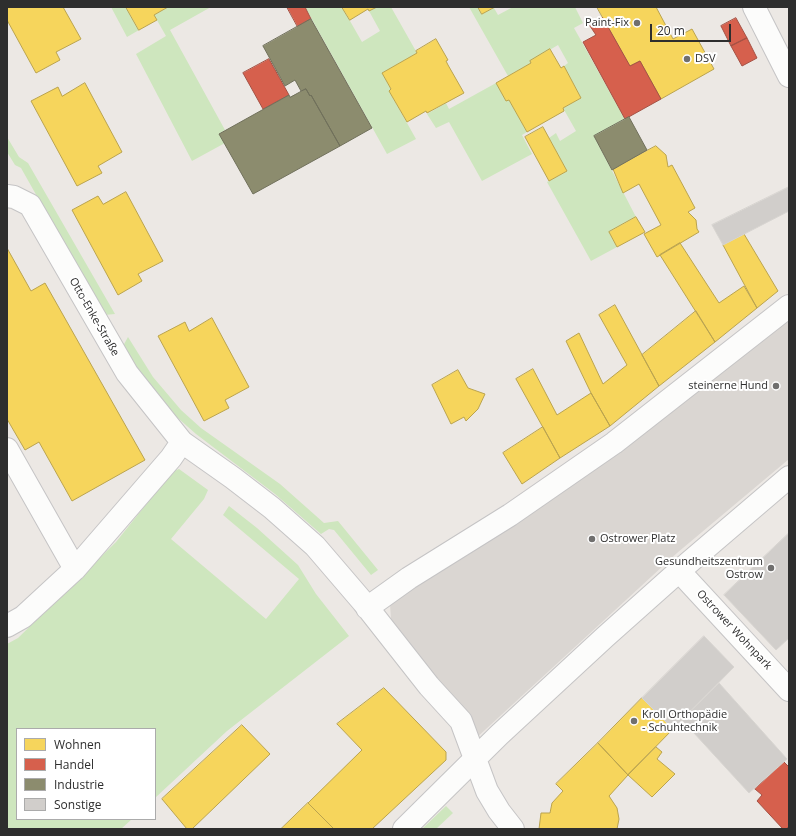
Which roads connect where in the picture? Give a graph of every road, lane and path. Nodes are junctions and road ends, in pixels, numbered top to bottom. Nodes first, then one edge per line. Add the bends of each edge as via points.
1 (754, 7) edge
2 (789, 76) edge
3 (7, 196) edge
4 (789, 306) edge
5 (182, 442) junction
6 (7, 449) edge
7 (789, 477) edge
8 (75, 569) junction
9 (679, 571) junction
10 (367, 608) junction
11 (7, 626) edge
12 (789, 690) edge
13 (475, 760) junction
14 (404, 829) edge
15 (513, 829) edge

1 - 2 street
3 - 5 street, Otto-Enke-Straße via 14,196 30,205 127,373
4 - 10 street via 614,443 510,515 409,578
5 - 8 street via 172,458
5 - 10 street, Otto-Enke-Straße via 272,508 310,542
6 - 8 street
7 - 9 street
8 - 11 street via 23,617
9 - 12 street, Ostrower Wohnpark
9 - 13 street via 604,637
10 - 13 street via 429,686 461,721
13 - 14 street
13 - 15 street via 487,791

